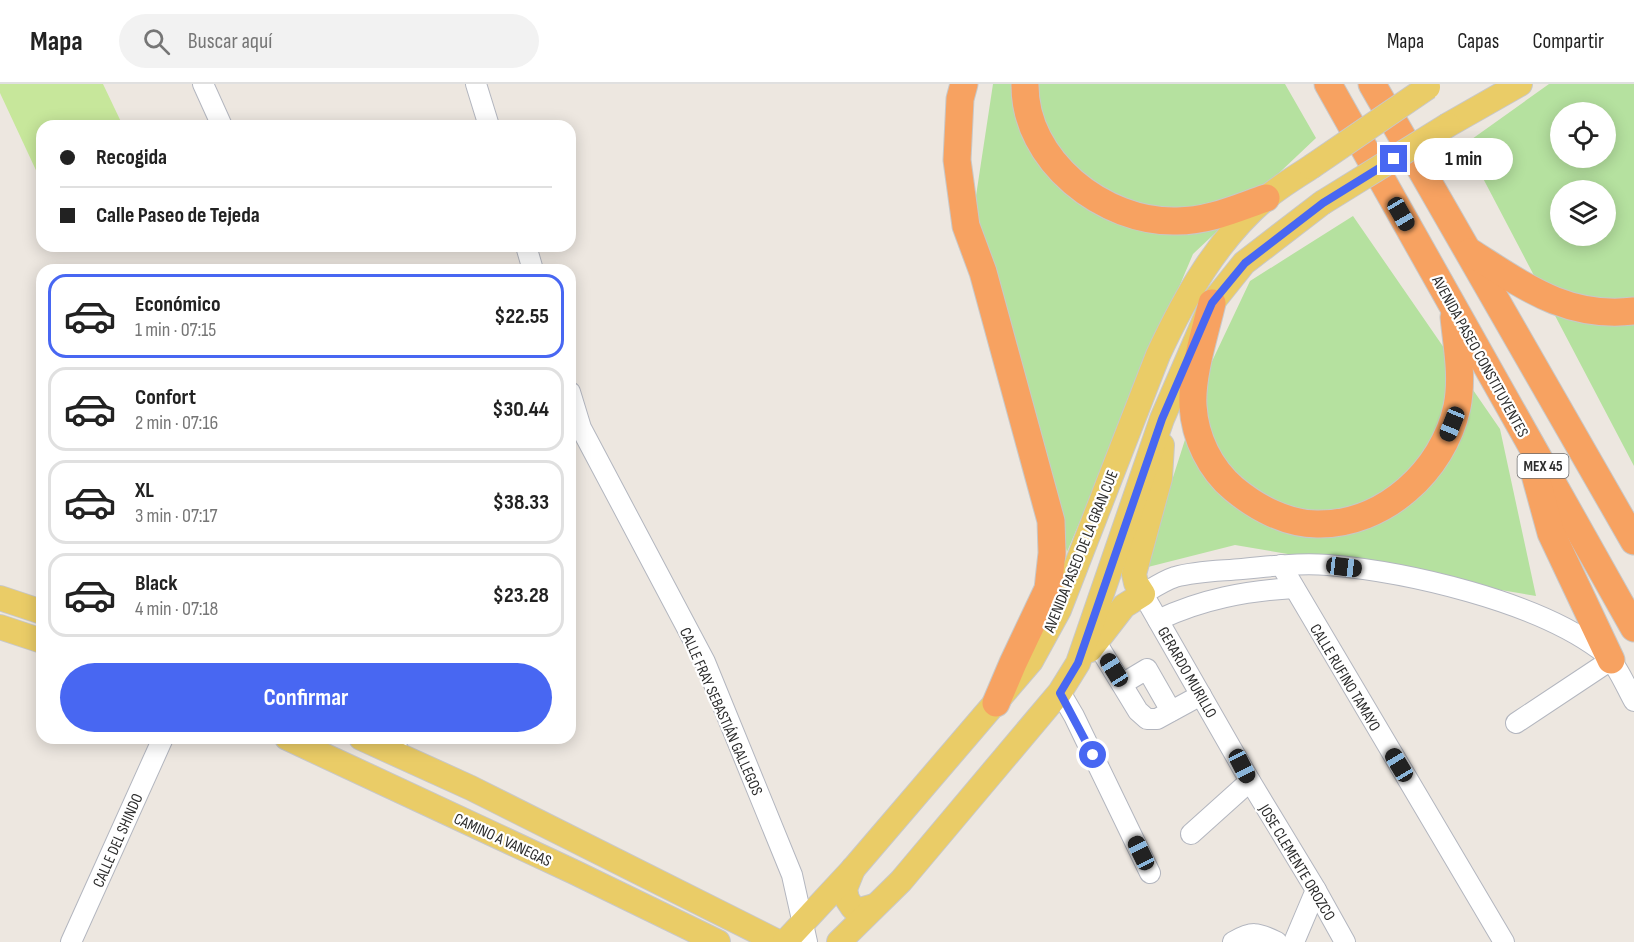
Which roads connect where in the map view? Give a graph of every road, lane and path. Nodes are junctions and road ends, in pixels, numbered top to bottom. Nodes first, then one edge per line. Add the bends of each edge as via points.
1 (203, 84) edge
2 (476, 84) edge
3 (964, 84) edge
4 (1025, 84) edge
5 (1328, 84) edge
6 (1372, 84) edge
7 (1520, 84) edge
8 (1433, 86) edge
9 (219, 120) edge
10 (487, 120) edge
11 (1266, 198) junction
12 (1468, 250) junction
13 (1212, 303) junction
14 (1452, 304) junction
15 (1634, 311) edge
16 (576, 412) edge
17 (1162, 419) junction
18 (1524, 432) junction
19 (1634, 541) edge
20 (1281, 565) junction
21 (1294, 588) junction
22 (1143, 594) junction
23 (0, 598) edge
24 (36, 610) edge
25 (1158, 620) junction
26 (0, 627) edge
27 (1634, 628) edge
28 (36, 639) edge
29 (1096, 642) junction
30 (1611, 660) junction
31 (1078, 663) junction
32 (1122, 684) junction
33 (1060, 693) junction
34 (1201, 694) junction
35 (1634, 701) edge
36 (996, 703) junction
37 (1171, 711) junction
38 (1516, 723) dead end
39 (160, 744) edge
40 (300, 744) edge
41 (396, 745) edge
42 (1234, 750) joint
43 (1250, 781) junction
44 (1191, 834) dead end
45 (853, 868) junction
46 (1150, 873) dead end
47 (1316, 890) junction
48 (874, 906) junction
49 (806, 931) edge
50 (71, 942) edge
51 (718, 942) edge
52 (778, 942) edge
53 (784, 942) edge
54 (839, 942) edge
55 (1233, 942) edge
56 (1277, 942) edge
57 (1294, 942) edge
58 (1345, 942) edge
59 (1504, 942) edge

1 - 9 street
2 - 10 street
3 - 36 highway via 957,160 966,226 983,272 1051,521 1048,589
4 - 11 highway via 1033,124 1053,161 1082,190 1118,210 1156,220 1195,220
5 - 14 highway, AVENIDA PASEO CONSTITUYENTES / MEX 45
6 - 12 highway, MEX 45
7 - 13 main road, AVENIDA PASEO DE LA GRAN CUE, bridge via 1323,203 1245,263
8 - 11 main road, AVENIDA PASEO DE LA GRAN CUE, bridge
11 - 36 main road, AVENIDA PASEO DE LA GRAN CUE via 1226,239 1177,314 1059,610 1031,661
12 - 15 highway via 1528,289 1560,304 1594,312
12 - 19 highway, MEX 45
13 - 14 highway via 1194,387 1193,407 1204,453 1228,484 1252,502 1278,516 1317,524 1377,510 1411,487 1437,457 1452,424 1459,388
13 - 17 main road, AVENIDA PASEO DE LA GRAN CUE
14 - 18 highway, AVENIDA PASEO CONSTITUYENTES / MEX 45
16 - 49 street, CALLE FRAY SEBASTIÁN GALLEGOS via 581,428 705,662 792,875
17 - 22 main road via 1160,478 1134,574
17 - 31 main road, AVENIDA PASEO DE LA GRAN CUE
18 - 27 highway, AVENIDA PASEO CONSTITUYENTES / MEX 45
18 - 30 highway via 1551,533
20 - 21 street, CALLE RUFINO TAMAYO
20 - 22 street via 1175,577
20 - 30 street via 1327,565 1451,587 1524,610 1567,629
21 - 25 street via 1257,590 1205,601
21 - 59 street, CALLE RUFINO TAMAYO
22 - 25 street, GERARDO MURILLO
22 - 29 main road via 1124,606
23 - 24 main road
25 - 34 street, GERARDO MURILLO
26 - 28 main road
29 - 31 main road
29 - 32 street
30 - 35 street
30 - 38 street
31 - 33 main road, AVENIDA PASEO DE LA GRAN CUE
32 - 37 street via 1147,719 1157,719
32 - 37 street via 1147,669
33 - 46 street
33 - 48 main road, AVENIDA PASEO DE LA GRAN CUE via 901,881
34 - 37 street
34 - 42 street, GERARDO MURILLO
36 - 45 main road, AVENIDA PASEO DE LA GRAN CUE
39 - 50 street, CALLE DEL SHINDO
40 - 51 main road, CAMINO A VANEGAS
41 - 52 main road, CAMINO A VANEGAS via 471,788
42 - 43 street, JOSE CLEMENTE OROZCO
43 - 44 street
43 - 47 street, JOSE CLEMENTE OROZCO
45 - 48 main road via 845,889 847,899 860,910
45 - 49 main road, AVENIDA PASEO DE LA GRAN CUE
47 - 57 street
47 - 58 street, JOSE CLEMENTE OROZCO
48 - 54 main road, AVENIDA PASEO DE LA GRAN CUE
49 - 53 main road, AVENIDA PASEO DE LA GRAN CUE
55 - 56 street via 1253,933

